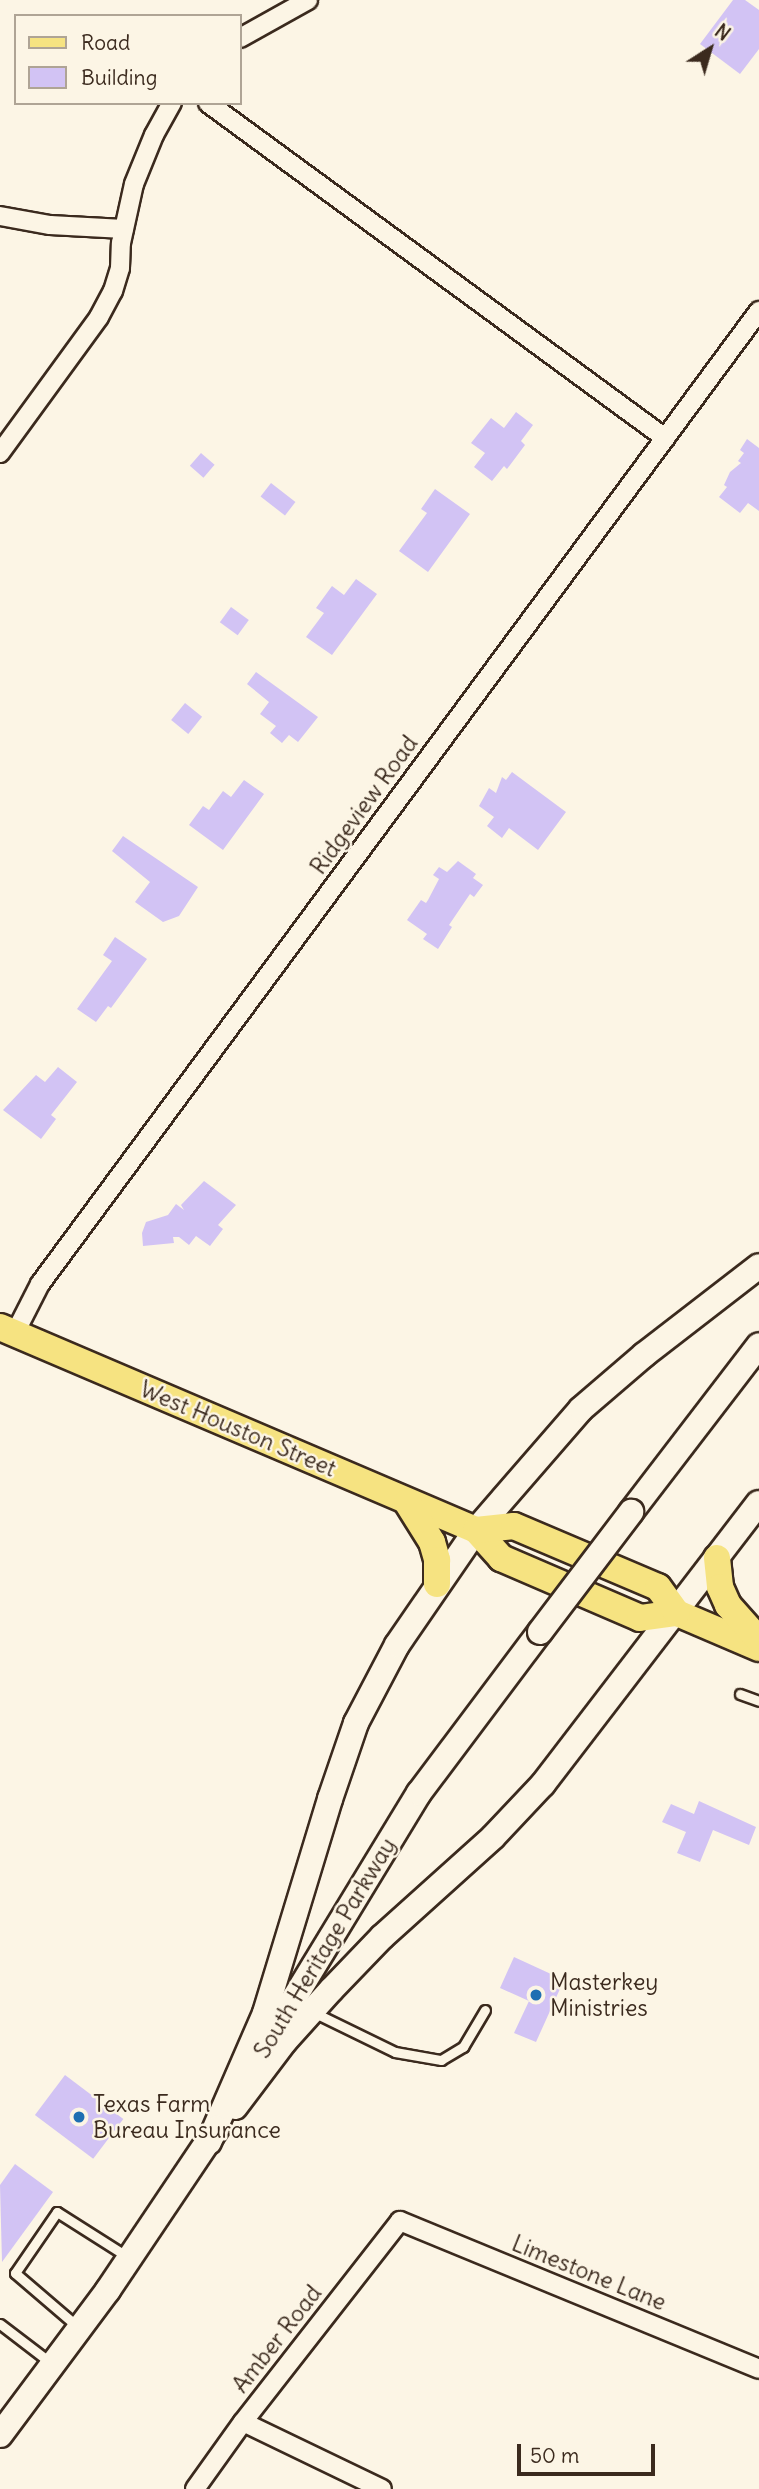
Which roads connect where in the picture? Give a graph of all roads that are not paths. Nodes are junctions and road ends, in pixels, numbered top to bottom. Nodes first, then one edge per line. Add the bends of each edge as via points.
1 (308, 0) edge
2 (242, 37) edge
3 (171, 105) edge
4 (211, 105) edge
5 (0, 216) edge
6 (124, 229) junction
7 (759, 311) edge
8 (665, 438) junction
9 (0, 453) edge
10 (759, 1266) edge
11 (8, 1330) edge
12 (759, 1345) edge
13 (407, 1502) junction
14 (759, 1503) edge
15 (476, 1530) junction
16 (718, 1558) junction
17 (437, 1584) junction
18 (677, 1613) junction
19 (759, 1640) edge
20 (759, 1648) edge
21 (740, 1694) dead end
22 (759, 1701) edge
23 (301, 2007) junction
24 (485, 2010) dead end
25 (209, 2142) junction
26 (400, 2221) joint
27 (130, 2258) junction
28 (0, 2324) edge
29 (79, 2328) junction
30 (53, 2364) junction
31 (759, 2370) edge
32 (243, 2422) junction
33 (0, 2435) edge
34 (195, 2489) edge
35 (382, 2489) edge

1 - 2 street
3 - 6 street via 134,184
4 - 8 street
5 - 6 street via 51,225
6 - 9 street via 120,268 99,317
7 - 8 street, Ridgeview Road
8 - 11 street, Ridgeview Road
10 - 15 main road via 581,1409
11 - 13 main road, West Houston Street
12 - 23 main road, South Heritage Parkway, bridge via 419,1793
13 - 15 main road, West Houston Street
13 - 17 main road via 432,1542
14 - 16 main road
15 - 17 main road
15 - 18 main road, West Houston Street via 501,1558 640,1618
16 - 18 main road
16 - 19 main road via 720,1587 728,1605
17 - 25 main road via 397,1645 356,1723 265,2013
18 - 20 main road
18 - 23 main road via 543,1784 493,1837
21 - 22 lane
23 - 24 lane via 395,2052 441,2060 463,2047
23 - 25 main road, South Heritage Parkway
25 - 27 main road, South Heritage Parkway
26 - 31 street, Limestone Lane
26 - 32 street, Amber Road
27 - 29 main road, South Heritage Parkway
27 - 29 lane via 57,2212 15,2273
28 - 30 lane
29 - 30 main road, South Heritage Parkway
30 - 33 main road, South Heritage Parkway
32 - 34 street, Amber Road
32 - 35 street

